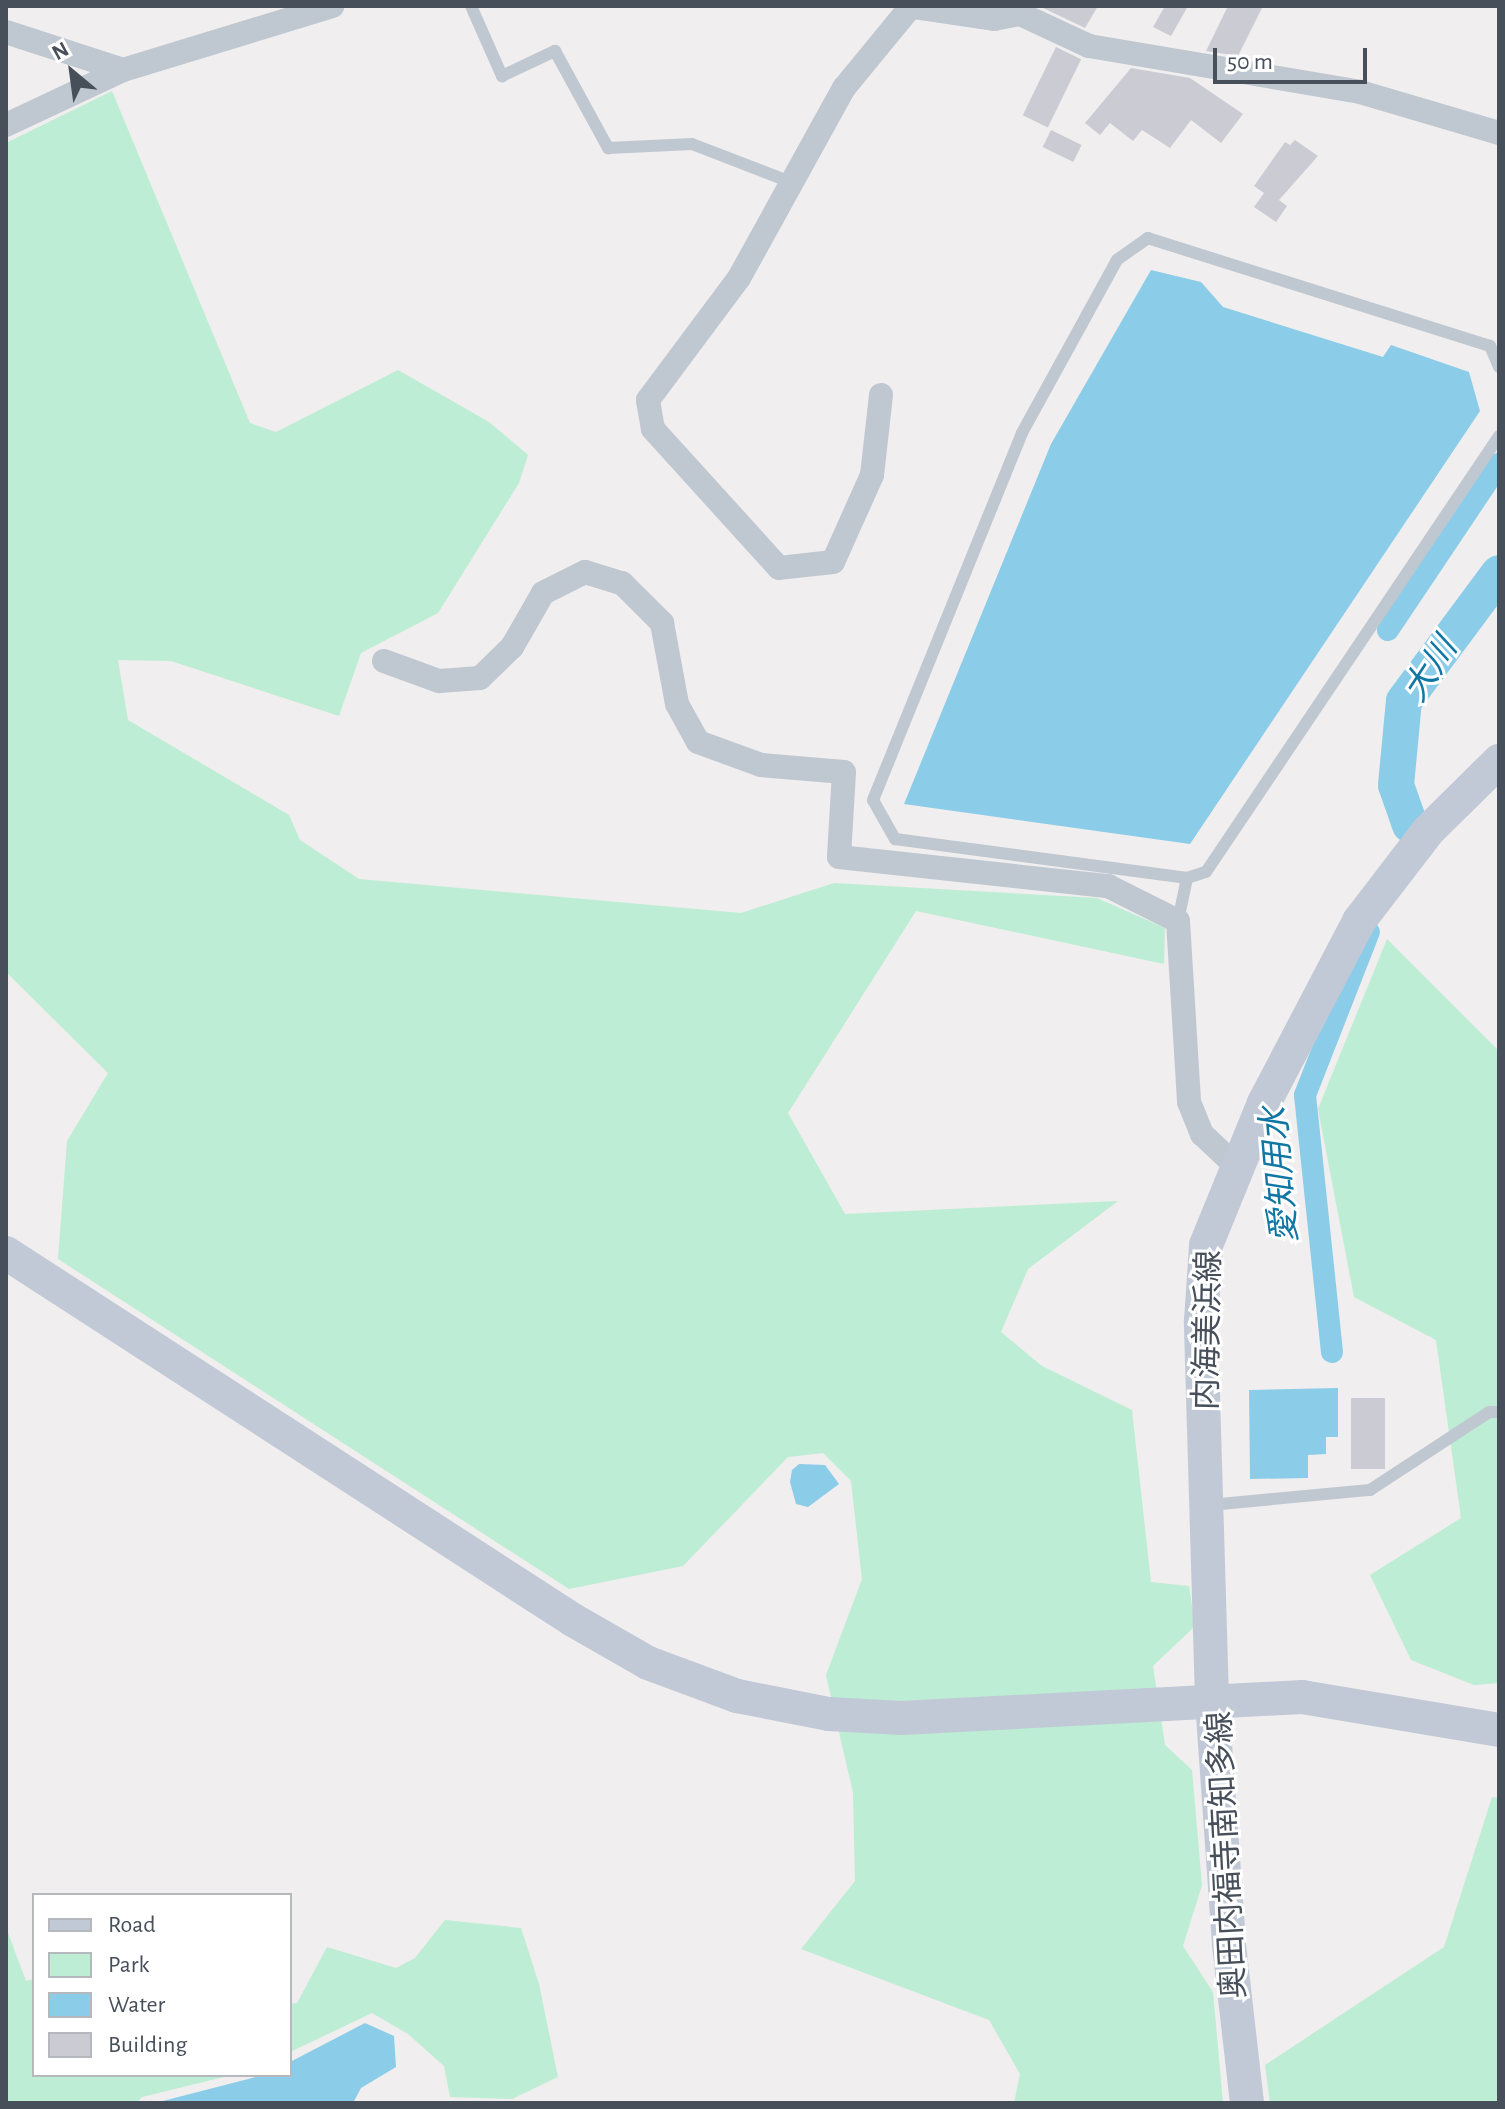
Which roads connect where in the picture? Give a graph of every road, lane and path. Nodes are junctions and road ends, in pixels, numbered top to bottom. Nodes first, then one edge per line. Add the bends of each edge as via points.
1 (332, 6) edge
2 (471, 6) edge
3 (908, 7) edge
4 (1022, 10) edge
5 (6, 32) edge
6 (123, 70) junction
7 (6, 125) edge
8 (1499, 133) edge
9 (793, 183) junction
10 (1499, 367) edge
11 (881, 395) dead end
12 (1499, 436) edge
13 (384, 661) dead end
14 (1499, 761) edge
15 (1187, 878) junction
16 (1178, 921) junction
17 (1237, 1167) junction
18 (6, 1253) edge
19 (1499, 1412) edge
20 (1209, 1506) junction
21 (1212, 1699) junction
22 (1499, 1730) edge
23 (1247, 2103) edge

1 - 6 street
2 - 9 lane via 502,76 555,51 608,148 692,144
3 - 4 street via 994,19
3 - 9 street via 844,88
4 - 8 street via 1089,46 1360,92
5 - 6 street
6 - 7 street
9 - 11 street via 739,278 648,400 653,429 779,568 833,562 872,475
10 - 15 lane via 1490,346 1148,238 1117,260 1022,433 873,800 895,839
12 - 15 lane via 1206,872
13 - 16 street via 439,681 480,678 512,647 543,593 585,572 622,583 662,623 677,704 698,742 761,765 844,772 839,857 1108,886
14 - 17 main road, 内海美浜線 via 1428,831 1359,921
15 - 16 lane
16 - 17 street via 1189,1102 1202,1134
17 - 20 main road, 内海美浜線 via 1206,1245 1201,1321
18 - 21 main road via 573,1620 663,1668 737,1696 829,1714 901,1718
19 - 20 lane via 1489,1412 1370,1490
20 - 21 main road, 内海美浜線
21 - 22 main road, 奥田内福寺南知多線 via 1302,1697
21 - 23 main road, 奥田内福寺南知多線 via 1229,1944

